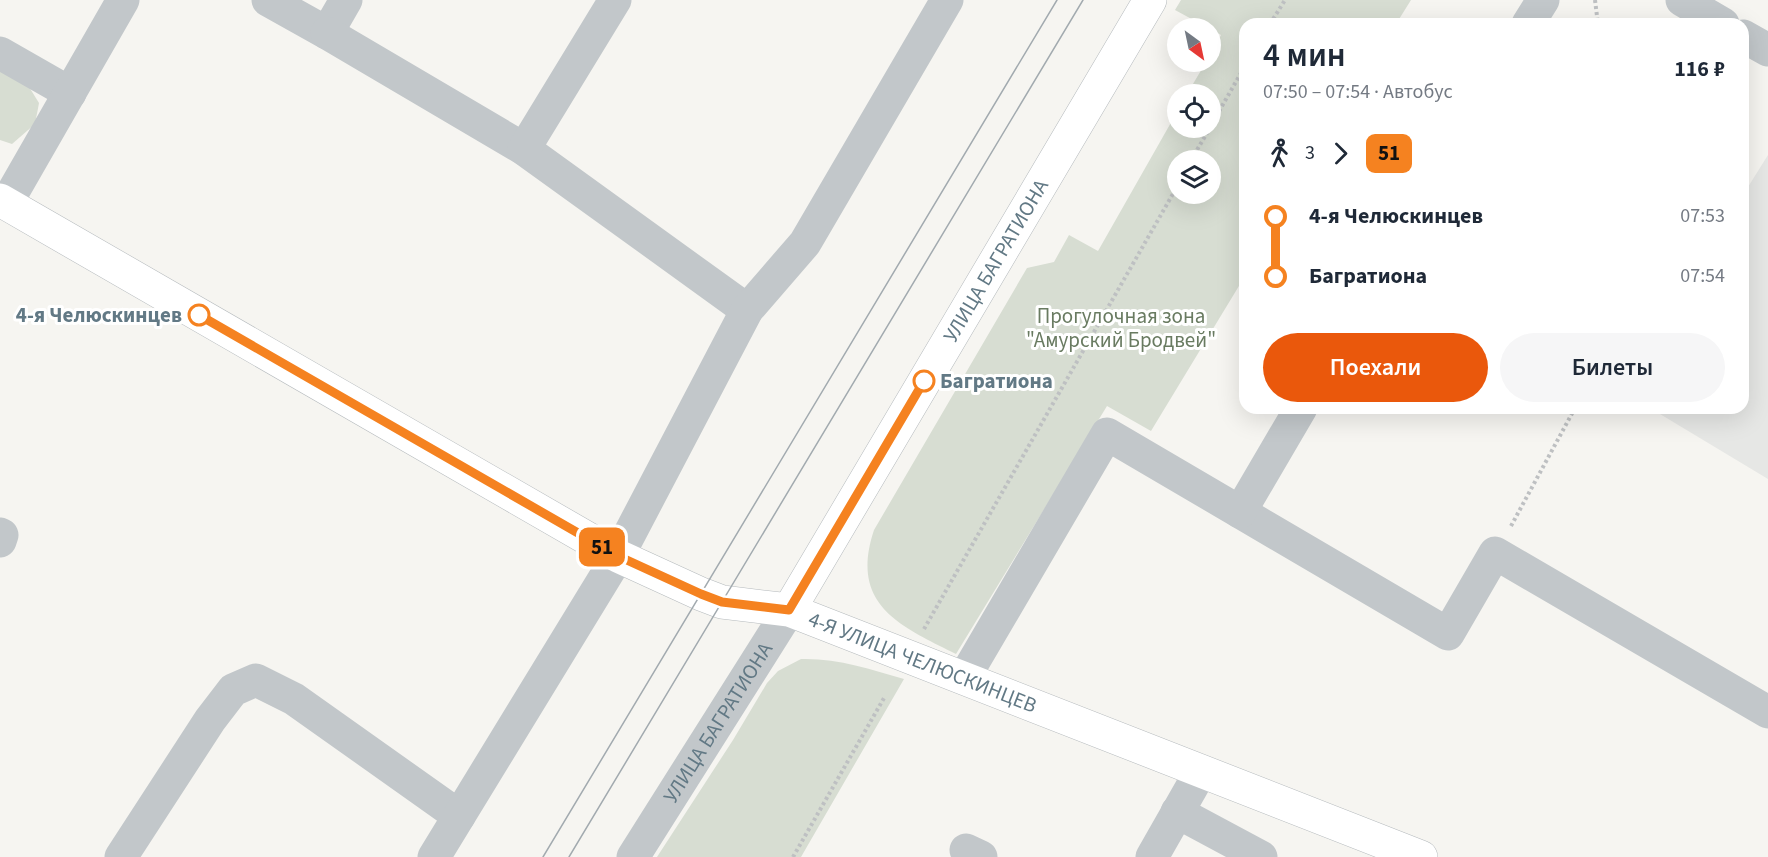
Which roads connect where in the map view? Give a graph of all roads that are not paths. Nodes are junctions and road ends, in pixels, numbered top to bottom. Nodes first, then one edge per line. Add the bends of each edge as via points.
1 (123, 0) edge
2 (268, 0) edge
3 (346, 0) edge
4 (615, 0) edge
5 (947, 0) edge
6 (1150, 0) edge
7 (1543, 0) edge
8 (1682, 0) edge
9 (1532, 18) edge
10 (1713, 18) edge
11 (327, 33) junction
12 (1749, 39) edge
13 (1768, 50) edge
14 (0, 53) edge
15 (70, 93) junction
16 (524, 149) junction
17 (3, 202) edge
18 (747, 310) junction
19 (1297, 414) edge
20 (1240, 512) junction
21 (0, 534) edge
22 (0, 541) edge
23 (618, 556) junction
24 (789, 610) junction
25 (964, 678) junction
26 (1768, 712) edge
27 (1201, 771) junction
28 (1177, 812) junction
29 (459, 816) junction
30 (121, 857) edge
31 (434, 857) edge
32 (633, 857) edge
33 (1152, 857) edge
34 (1261, 857) edge
35 (1420, 857) edge

1 - 15 street
2 - 11 street
3 - 11 street
4 - 16 street
5 - 18 street via 805,243
6 - 24 main road, УЛИЦА БАГРАТИОНА
7 - 9 street
8 - 10 street
11 - 16 street
12 - 13 street
14 - 15 street
15 - 17 street
16 - 18 street
17 - 23 main road, 4-Я УЛИЦА ЧЕЛЮСКИНЦЕВ
18 - 23 street
19 - 20 street
20 - 25 street via 1107,434
20 - 26 street via 1448,634 1496,553
21 - 22 street
23 - 24 main road, 4-Я УЛИЦА ЧЕЛЮСКИНЦЕВ via 722,602
23 - 29 street
24 - 25 main road, 4-Я УЛИЦА ЧЕЛЮСКИНЦЕВ
24 - 32 street, УЛИЦА БАГРАТИОНА
25 - 27 main road, 4-Я УЛИЦА ЧЕЛЮСКИНЦЕВ
27 - 28 street
27 - 35 main road, 4-Я УЛИЦА ЧЕЛЮСКИНЦЕВ
28 - 33 street
28 - 34 street
29 - 30 street via 294,699 255,680 233,690 210,720
29 - 31 street

